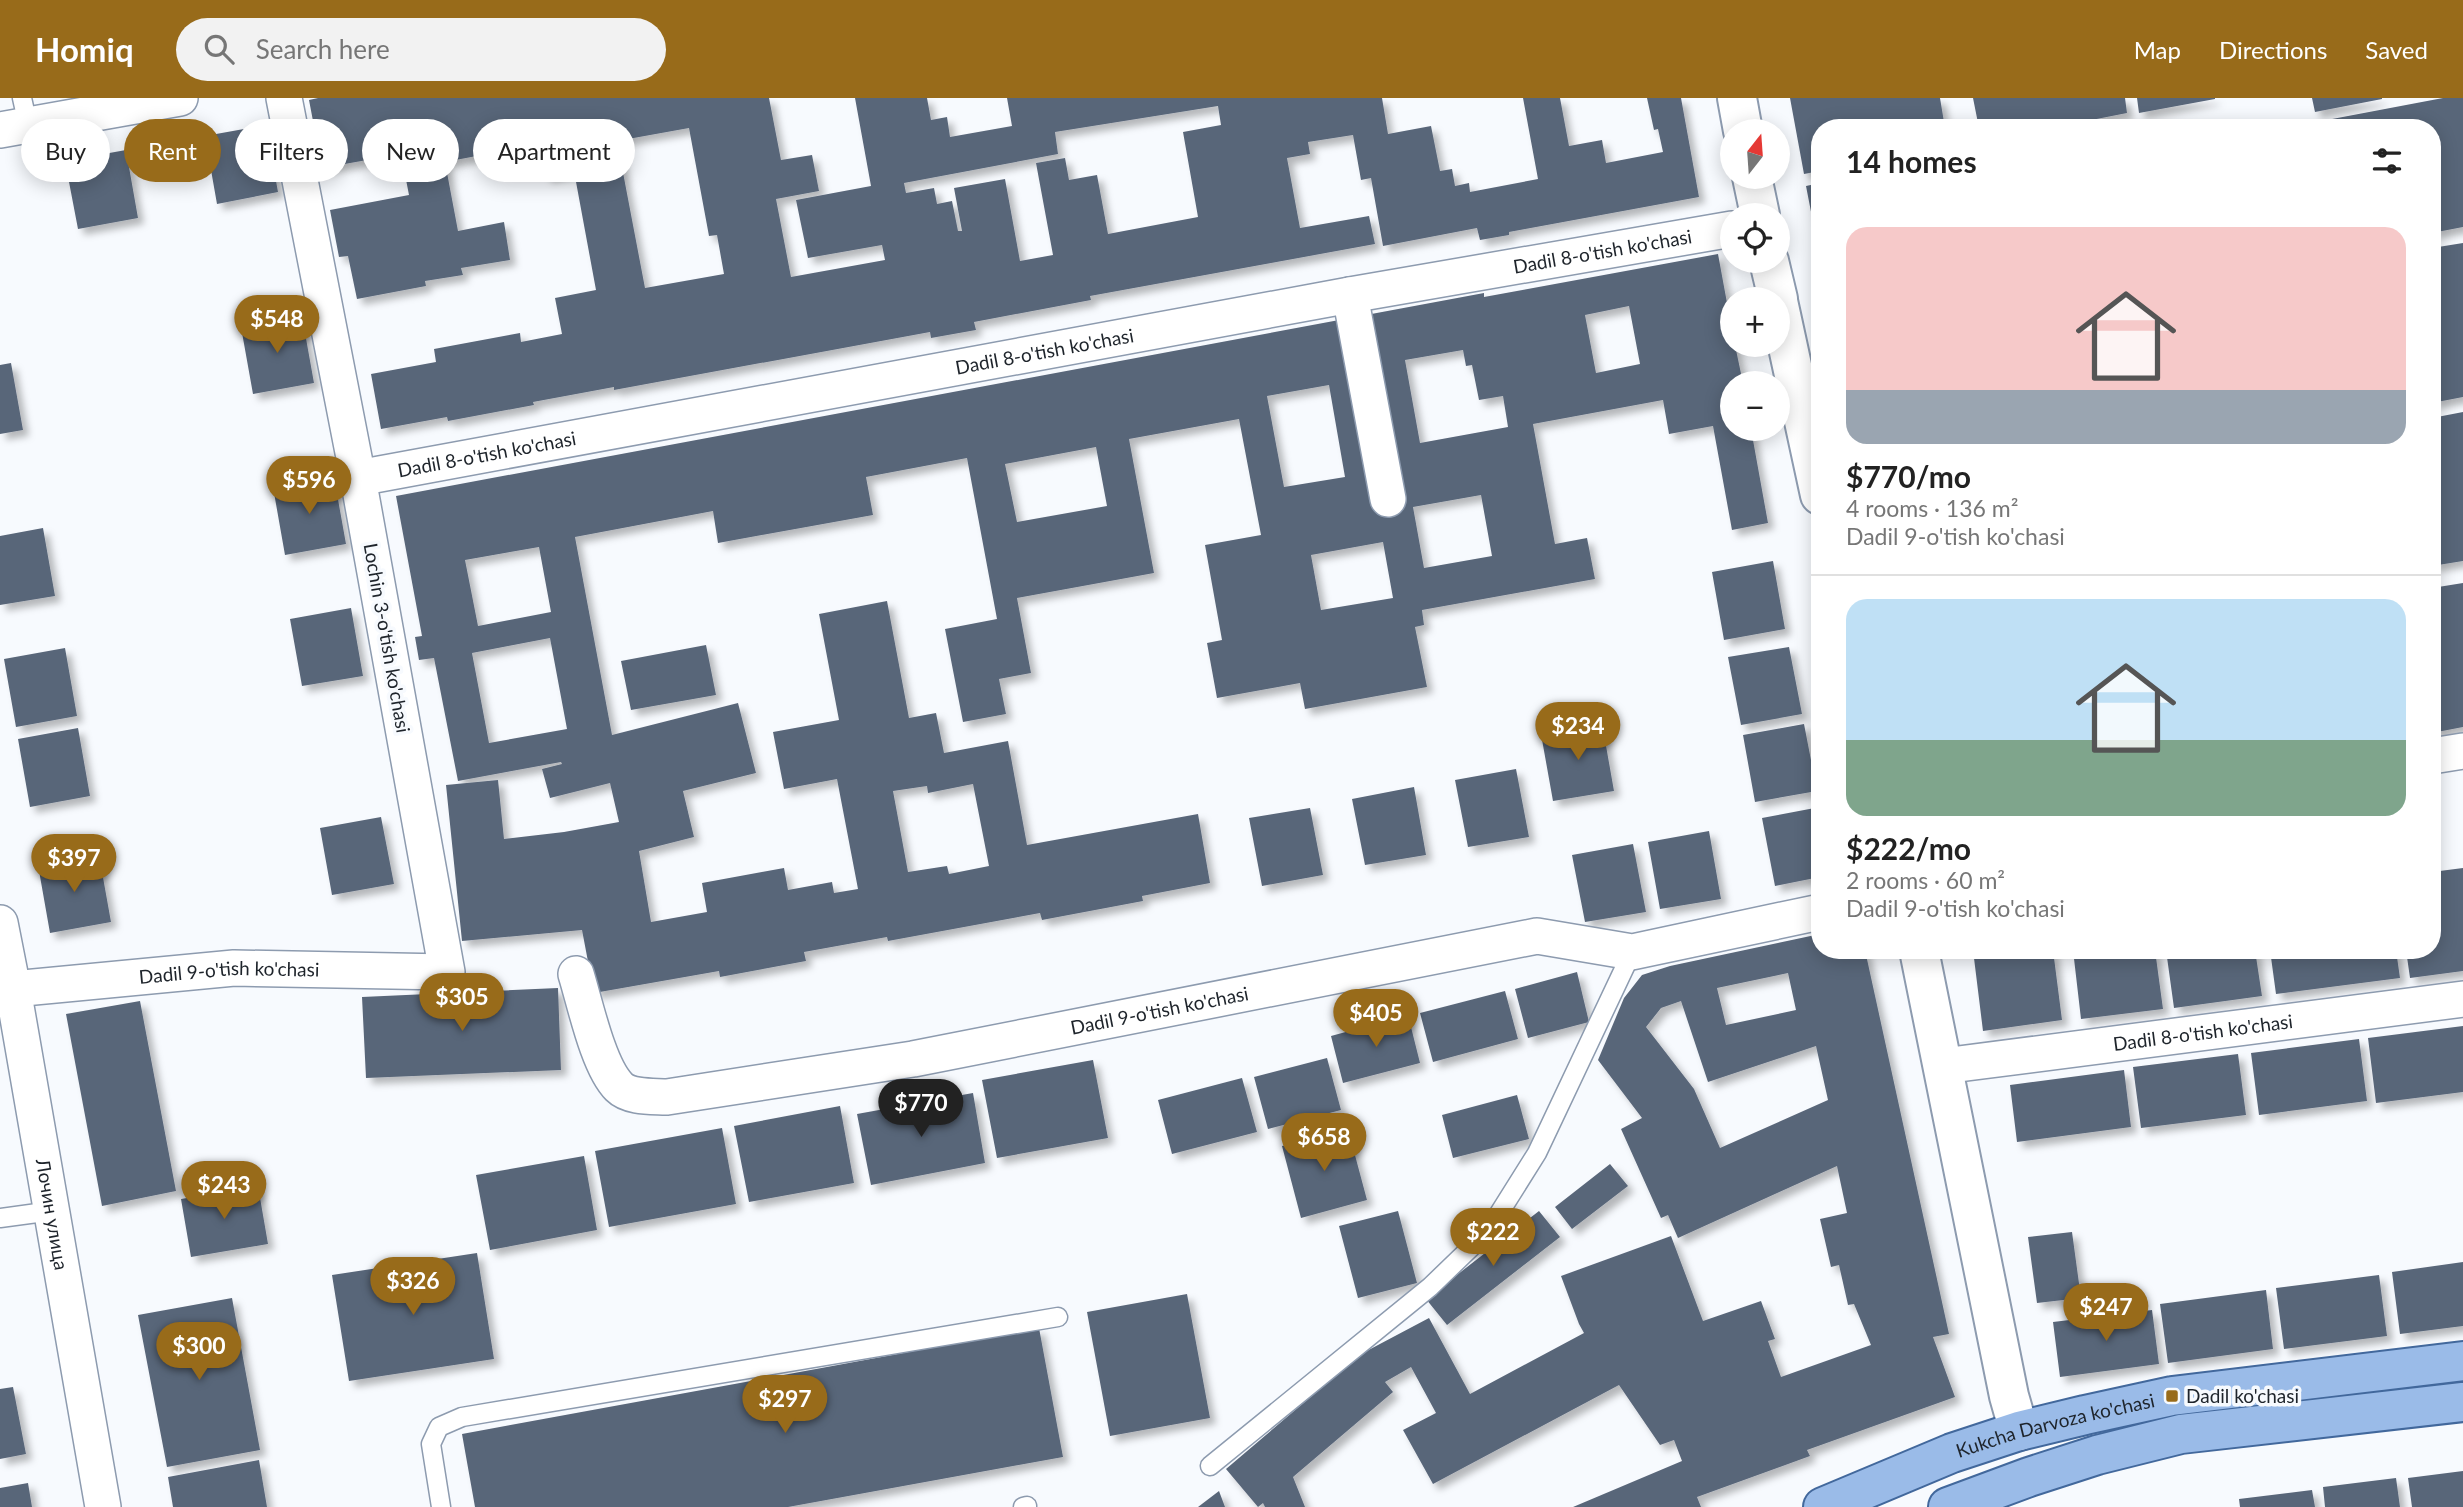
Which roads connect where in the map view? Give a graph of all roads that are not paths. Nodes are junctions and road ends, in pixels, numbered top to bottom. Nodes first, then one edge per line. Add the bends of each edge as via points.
1 (180, 98) edge
2 (284, 98) edge
3 (1737, 98) edge
4 (17, 118) edge
5 (1741, 119) edge
6 (1720, 231) edge
7 (1350, 295) junction
8 (1790, 356) edge
9 (1811, 453) edge
10 (358, 478) junction
11 (1388, 499) dead end
12 (2463, 751) edge
13 (2441, 755) edge
14 (1811, 914) edge
15 (0, 923) edge
16 (1632, 952) junction
17 (1921, 959) edge
18 (447, 972) joint
19 (576, 974) dead end
20 (13, 989) junction
21 (2463, 999) edge
22 (1943, 1066) junction
23 (52, 1211) junction
24 (0, 1218) edge
25 (1058, 1317) dead end
26 (2463, 1361) edge
27 (2463, 1402) edge
28 (2019, 1431) junction
29 (1210, 1466) dead end
30 (2029, 1477) junction
31 (103, 1507) edge
32 (441, 1507) edge
33 (1823, 1507) edge
34 (1948, 1507) edge

1 - 4 street
2 - 10 street, Lochin 3-o'tish ko'chasi
3 - 5 street
6 - 7 street, Dadil 8-o'tish ko'chasi
7 - 10 street, Dadil 8-o'tish ko'chasi
7 - 11 street
8 - 9 street
10 - 18 street, Lochin 3-o'tish ko'chasi
12 - 13 street
14 - 16 street, Dadil 9-o'tish ko'chasi
15 - 20 street, Лочин улица
16 - 19 street, Dadil 9-o'tish ko'chasi via 1537,936 912,1059 667,1097 643,1096 620,1088 604,1064
16 - 29 lane via 1537,1153 1488,1231 1430,1287
17 - 22 street
18 - 20 street, Dadil 9-o'tish ko'chasi via 234,968
20 - 23 street, Лочин улица
21 - 22 street, Dadil 8-o'tish ko'chasi
22 - 28 street
23 - 24 lane
23 - 31 street, Лочин улица
25 - 32 lane via 462,1417 439,1427 431,1444
26 - 28 main road, Kukcha Darvoza ko'chasi via 2172,1396
27 - 30 main road, Kukcha Darvoza ko'chasi via 2181,1434
28 - 30 main road
28 - 33 main road, Kukcha Darvoza ko'chasi via 1952,1453
30 - 34 main road, Kukcha Darvoza ko'chasi

